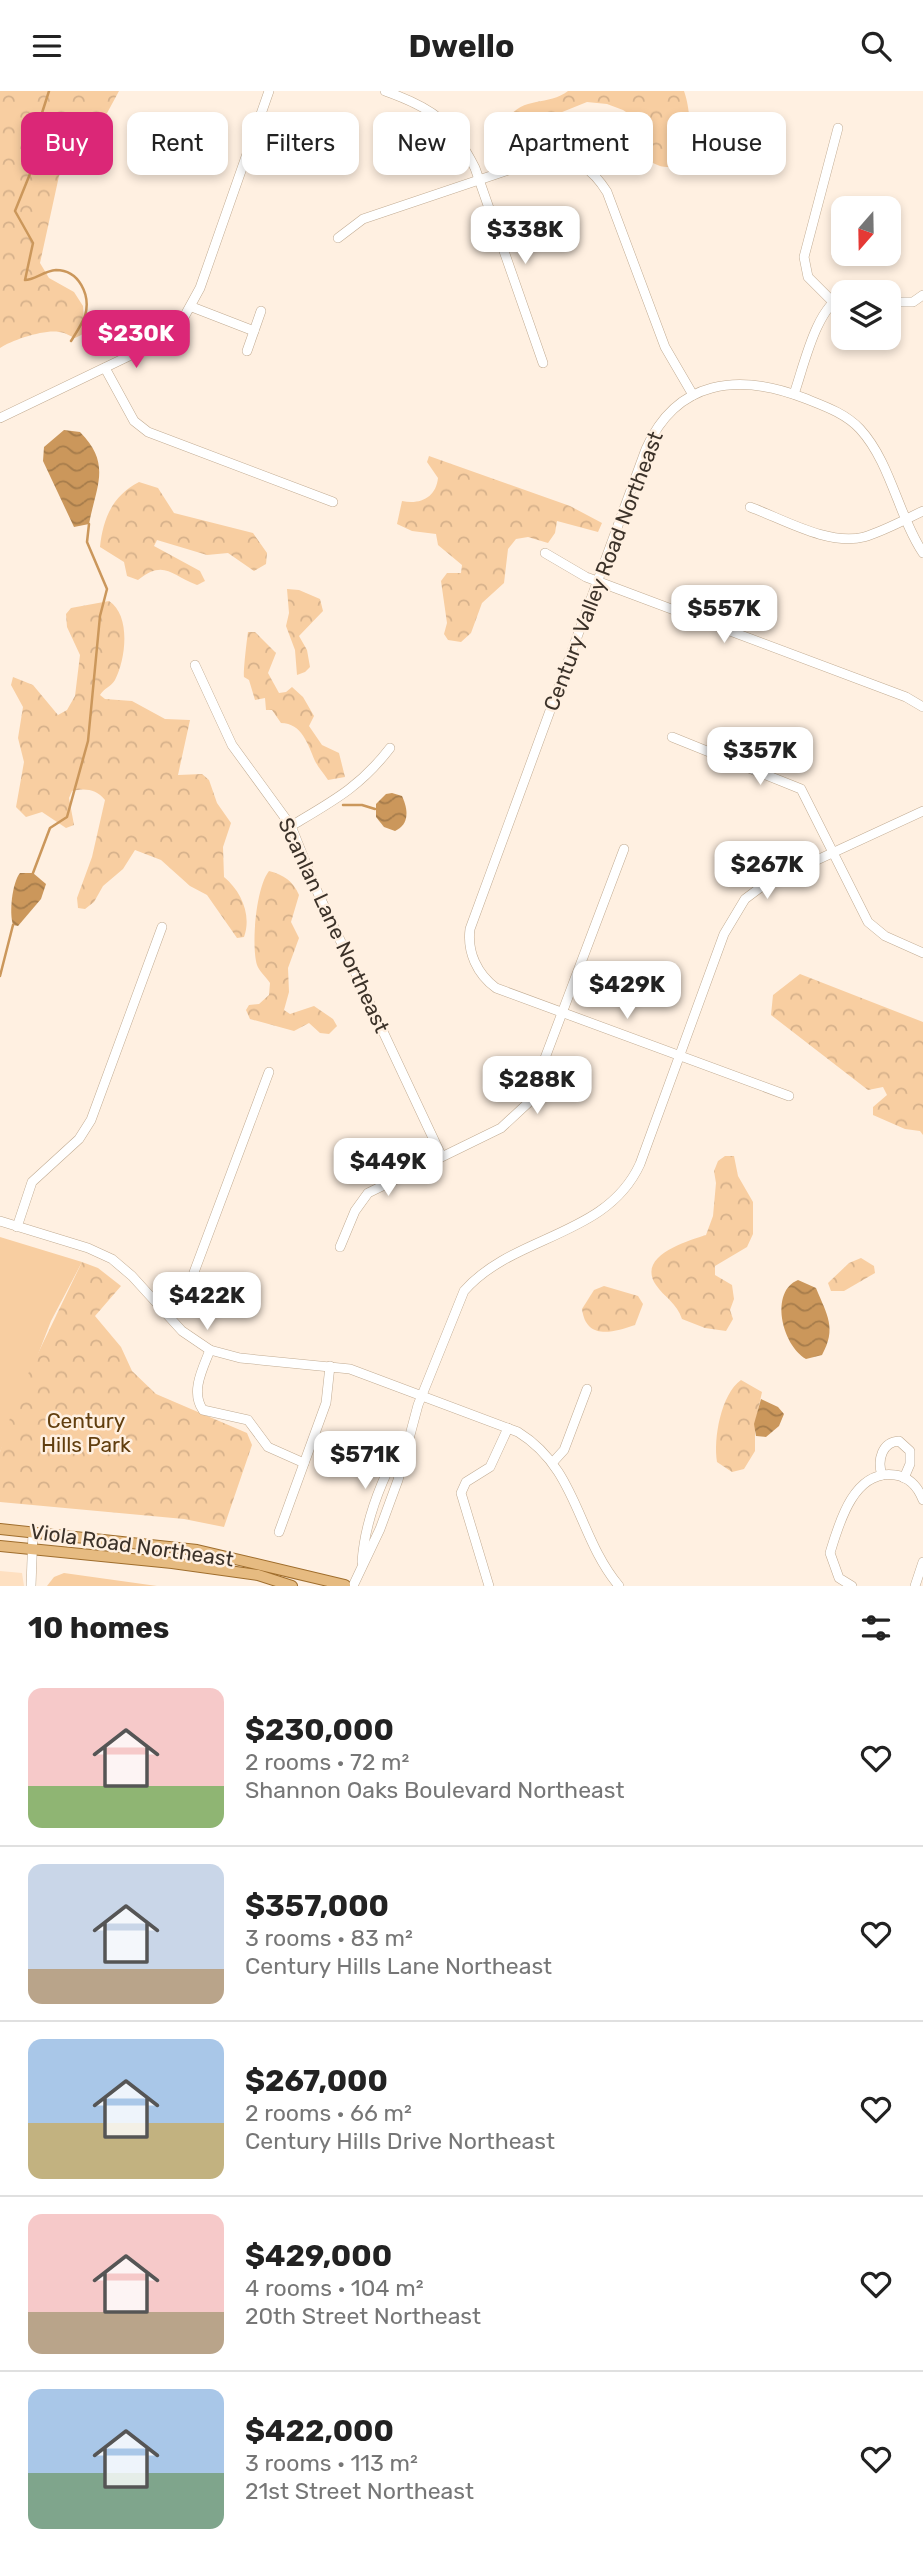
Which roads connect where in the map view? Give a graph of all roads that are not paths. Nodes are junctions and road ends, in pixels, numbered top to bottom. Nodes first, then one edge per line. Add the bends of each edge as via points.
1 (385, 91) edge
2 (270, 93) edge
3 (838, 128) dead end
4 (479, 179) junction
5 (338, 238) dead end
6 (923, 295) edge
7 (831, 300) edge
8 (831, 302) edge
9 (901, 304) edge
10 (192, 307) junction
11 (261, 311) dead end
12 (254, 331) junction
13 (247, 351) dead end
14 (544, 363) dead end
15 (105, 368) junction
16 (794, 394) junction
17 (693, 395) junction
18 (0, 418) edge
19 (333, 502) dead end
20 (750, 507) dead end
21 (923, 511) edge
22 (906, 519) junction
23 (545, 553) dead end
24 (923, 553) edge
25 (596, 581) junction
26 (195, 665) dead end
27 (923, 706) edge
28 (672, 737) dead end
29 (390, 748) dead end
30 (923, 811) edge
31 (291, 826) junction
32 (624, 849) dead end
33 (833, 852) junction
34 (162, 927) dead end
35 (923, 953) edge
36 (563, 1014) junction
37 (680, 1057) junction
38 (269, 1072) dead end
39 (789, 1096) dead end
40 (442, 1156) junction
41 (0, 1221) edge
42 (17, 1227) junction
43 (340, 1247) dead end
44 (162, 1308) junction
45 (210, 1350) junction
46 (330, 1366) junction
47 (587, 1389) dead end
48 (422, 1396) junction
49 (508, 1428) junction
50 (554, 1461) junction
51 (304, 1463) junction
52 (882, 1475) junction
53 (904, 1478) junction
54 (923, 1500) edge
55 (0, 1529) edge
56 (33, 1532) junction
57 (279, 1532) dead end
58 (0, 1546) edge
59 (31, 1549) junction
60 (923, 1562) edge
61 (32, 1586) edge
62 (292, 1586) edge
63 (347, 1586) edge
64 (489, 1586) edge
65 (620, 1586) edge
66 (852, 1586) edge
67 (915, 1586) edge

1 - 4 street via 444,120 464,146
2 - 10 street
3 - 7 street via 804,257 808,277
4 - 5 street via 363,219
4 - 14 street
4 - 17 street via 550,156 570,159 596,174 607,192 664,347
6 - 9 street
8 - 16 street
10 - 12 street
10 - 15 street via 154,344
11 - 12 street
12 - 13 street
15 - 18 street
15 - 19 street via 134,421 148,432
16 - 17 street, Century Valley Road Northeast via 746,383 720,385
16 - 22 street, Century Valley Road Northeast via 830,408 859,429 876,451
17 - 25 street, Century Valley Road Northeast via 664,418 651,438
20 - 22 street via 844,538 864,537
21 - 22 street
22 - 24 street, Century Valley Road Northeast
23 - 25 street
25 - 27 street
25 - 36 street, Century Valley Road Northeast via 469,937 472,957 487,982
26 - 31 street, Scanlan Lane Northeast via 232,745
28 - 33 street via 801,789
29 - 31 street via 362,781
30 - 33 street
31 - 40 street, Scanlan Lane Northeast
32 - 36 street
33 - 35 street via 868,922 885,936
33 - 37 street via 765,884 739,907 724,934
34 - 42 street via 86,1131 32,1182
36 - 37 street, Century Valley Road Northeast
36 - 40 street via 521,1113 501,1128
37 - 39 street, Century Valley Road Northeast
37 - 48 street via 626,1190 597,1216 498,1262 476,1278 457,1304
38 - 44 street via 194,1275
40 - 43 street via 368,1193
41 - 42 street
42 - 44 street via 112,1259
44 - 45 street via 188,1337
45 - 46 street via 240,1358
45 - 51 street via 199,1381 200,1406 212,1414 248,1420 272,1450
46 - 48 street
46 - 51 street via 326,1403
47 - 50 street via 564,1450
48 - 49 street
48 - 63 street via 372,1513 361,1565
49 - 50 street via 531,1440
49 - 64 street via 490,1467 466,1482 461,1493
50 - 65 street
51 - 57 street
52 - 53 street
52 - 53 street via 884,1449 899,1441 910,1451
52 - 66 street via 859,1490 847,1505 830,1553 839,1578
53 - 54 street via 913,1483
55 - 56 main road, Viola Road Northeast
56 - 59 street
56 - 63 main road, Viola Road Northeast via 197,1550
58 - 59 main road, Viola Road Northeast
59 - 61 street
59 - 62 main road, Viola Road Northeast via 172,1563
60 - 67 street

